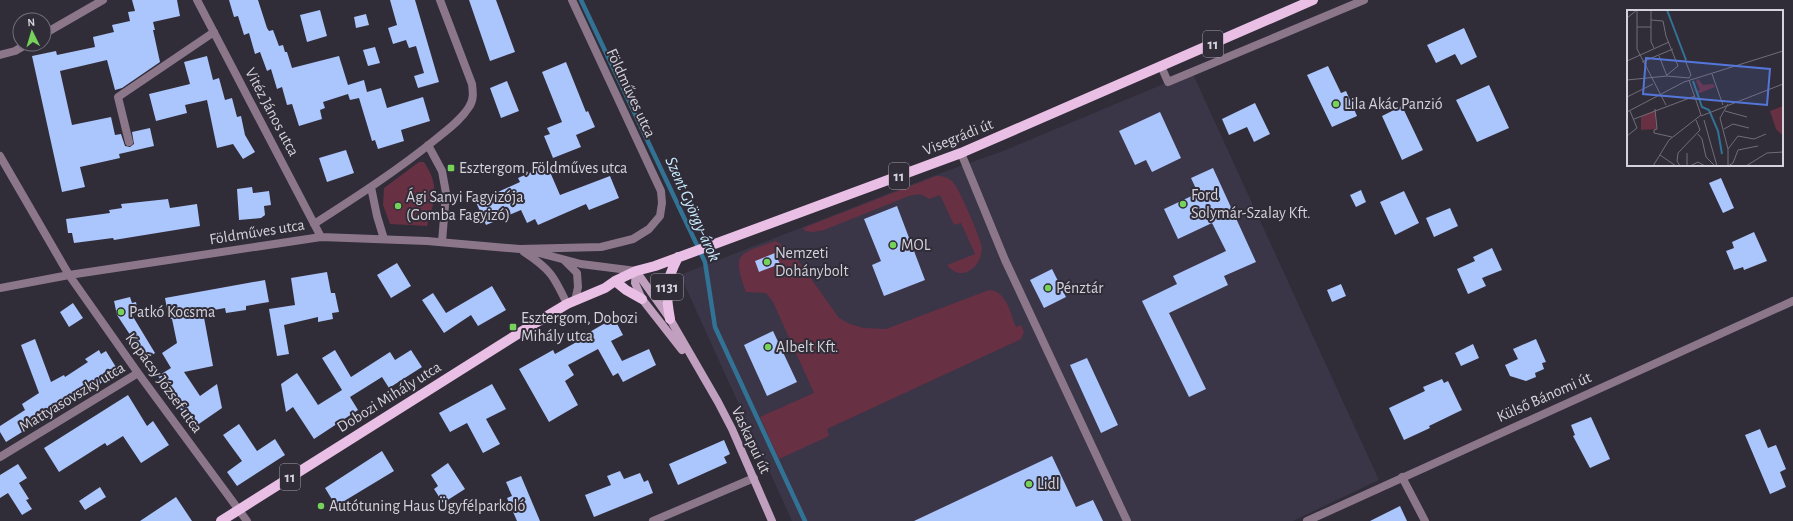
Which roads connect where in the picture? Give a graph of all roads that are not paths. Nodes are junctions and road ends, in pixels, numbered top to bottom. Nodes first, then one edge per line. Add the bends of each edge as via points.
1 (103, 0) edge
2 (197, 0) edge
3 (440, 0) edge
4 (572, 0) edge
5 (1313, 0) edge
6 (1364, 0) edge
7 (52, 29) edge
8 (214, 32) junction
9 (12, 52) edge
10 (0, 55) edge
11 (1161, 66) junction
12 (129, 142) dead end
13 (428, 145) junction
14 (961, 153) junction
15 (0, 156) edge
16 (371, 187) junction
17 (314, 224) junction
18 (739, 235) joint
19 (321, 236) junction
20 (384, 239) junction
21 (442, 242) junction
22 (520, 249) junction
23 (678, 257) junction
24 (562, 258) junction
25 (636, 271) junction
26 (69, 275) junction
27 (615, 281) junction
28 (0, 288) edge
29 (642, 299) junction
30 (1793, 301) edge
31 (571, 303) junction
32 (670, 319) junction
33 (138, 373) junction
34 (700, 373) junction
35 (0, 457) edge
36 (1402, 477) junction
37 (754, 478) junction
38 (239, 509) junction
39 (221, 521) edge
40 (247, 521) edge
41 (653, 521) edge
42 (772, 521) edge
43 (1127, 521) edge
44 (1307, 521) edge
45 (1425, 521) edge

1 - 7 street
2 - 8 street, Vitéz János utca
3 - 13 street, Földműves utca via 472,84 473,95 470,106 461,118
4 - 22 street, Földműves utca via 661,191 660,216 649,229 633,239 601,247
5 - 11 main road, Visegrádi út / 11
6 - 11 street via 1168,82
8 - 12 street via 118,97
8 - 17 street, Vitéz János utca
9 - 10 street
11 - 14 main road, Visegrádi út / 11
13 - 16 street, Földműves utca
13 - 21 street via 442,171 446,193
14 - 18 main road, Visegrádi út / 11
14 - 43 street via 1005,260
15 - 26 street, Kopácsy József utca
16 - 17 street, Földműves utca
16 - 20 street
17 - 19 street, Vitéz János utca
18 - 23 main road, Dobozi Mihály utca / 11
19 - 20 street, Földműves utca
19 - 26 street, Földműves utca
20 - 21 street, Földműves utca
21 - 22 street, Földműves utca
22 - 24 street, Földműves utca
22 - 31 street, Földműves utca via 544,265
23 - 25 main road, Dobozi Mihály utca / 11
23 - 32 main road, 1131 via 671,271 666,293
24 - 25 street, Földműves utca via 594,266
24 - 31 street via 577,273 578,287
25 - 27 main road, Dobozi Mihály utca / 11
25 - 29 main road, Vaskapui út / 1131 via 635,283
25 - 32 main road, Vaskapui út / 1131
26 - 28 street, Földműves utca
26 - 33 street, Kopácsy József utca
27 - 29 main road, 1131
27 - 31 main road, Dobozi Mihály utca / 11
29 - 34 main road, Vaskapui út / 1131
30 - 36 street, Külső Bánomi út
31 - 38 main road, Dobozi Mihály utca / 11
32 - 34 main road, Vaskapui út / 1131
33 - 35 street, Mattyasovszky utca
33 - 38 street, Kopácsy József utca
34 - 37 main road, Vaskapui út / 1131 via 732,429
36 - 44 street, Külső Bánomi út
36 - 45 street
37 - 41 street
37 - 42 main road, Vaskapui út / 1131
38 - 39 main road, Dobozi Mihály utca / 11
38 - 40 street, Kopácsy József utca

